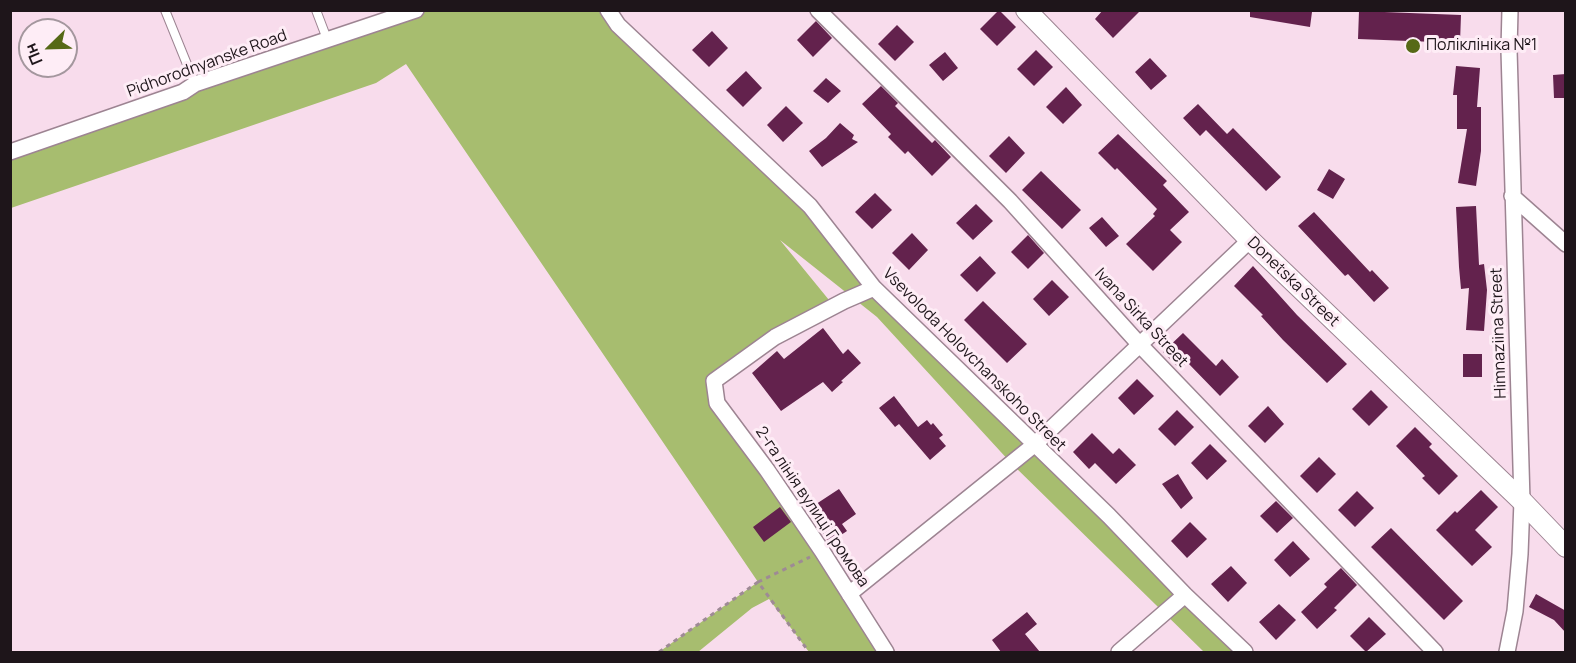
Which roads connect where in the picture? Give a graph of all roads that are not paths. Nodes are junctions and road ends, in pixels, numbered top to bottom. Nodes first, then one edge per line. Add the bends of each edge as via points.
1 (165, 10) edge
2 (316, 10) edge
3 (416, 10) edge
4 (608, 10) edge
5 (818, 10) edge
6 (1026, 10) edge
7 (1510, 10) edge
8 (327, 39) junction
9 (195, 84) junction
10 (10, 152) edge
11 (1512, 196) junction
12 (1250, 240) junction
13 (1566, 244) edge
14 (874, 288) junction
15 (1140, 345) junction
16 (1034, 445) junction
17 (1522, 501) junction
18 (1566, 547) edge
19 (849, 594) junction
20 (1185, 595) junction
21 (886, 652) edge
22 (1119, 652) edge
23 (1245, 652) edge
24 (1435, 652) edge
25 (1508, 652) edge

1 - 9 lane
2 - 8 lane
3 - 8 street, Pidhorodnyanske Road
4 - 14 street, Vsevoloda Holovchanskoho Street via 618,25 810,206
5 - 15 street, Ivana Sirka Street via 1010,201
6 - 12 street, Donetska Street
7 - 11 street, Himnaziina Street
8 - 9 street, Pidhorodnyanske Road
9 - 10 street, Pidhorodnyanske Road via 183,92
11 - 13 street
11 - 17 street, Himnaziina Street
12 - 15 street
12 - 17 street, Donetska Street
14 - 16 street, Vsevoloda Holovchanskoho Street
14 - 19 street, 2-га лінія вулиці Громова via 775,337 714,381 717,404 767,470
15 - 16 street
15 - 24 street, Ivana Sirka Street
16 - 19 street
16 - 20 street, Vsevoloda Holovchanskoho Street
17 - 18 street, Donetska Street
17 - 25 street, Himnaziina Street via 1515,611
19 - 21 street, 2-га лінія вулиці Громова
20 - 22 street
20 - 23 street, Vsevoloda Holovchanskoho Street

